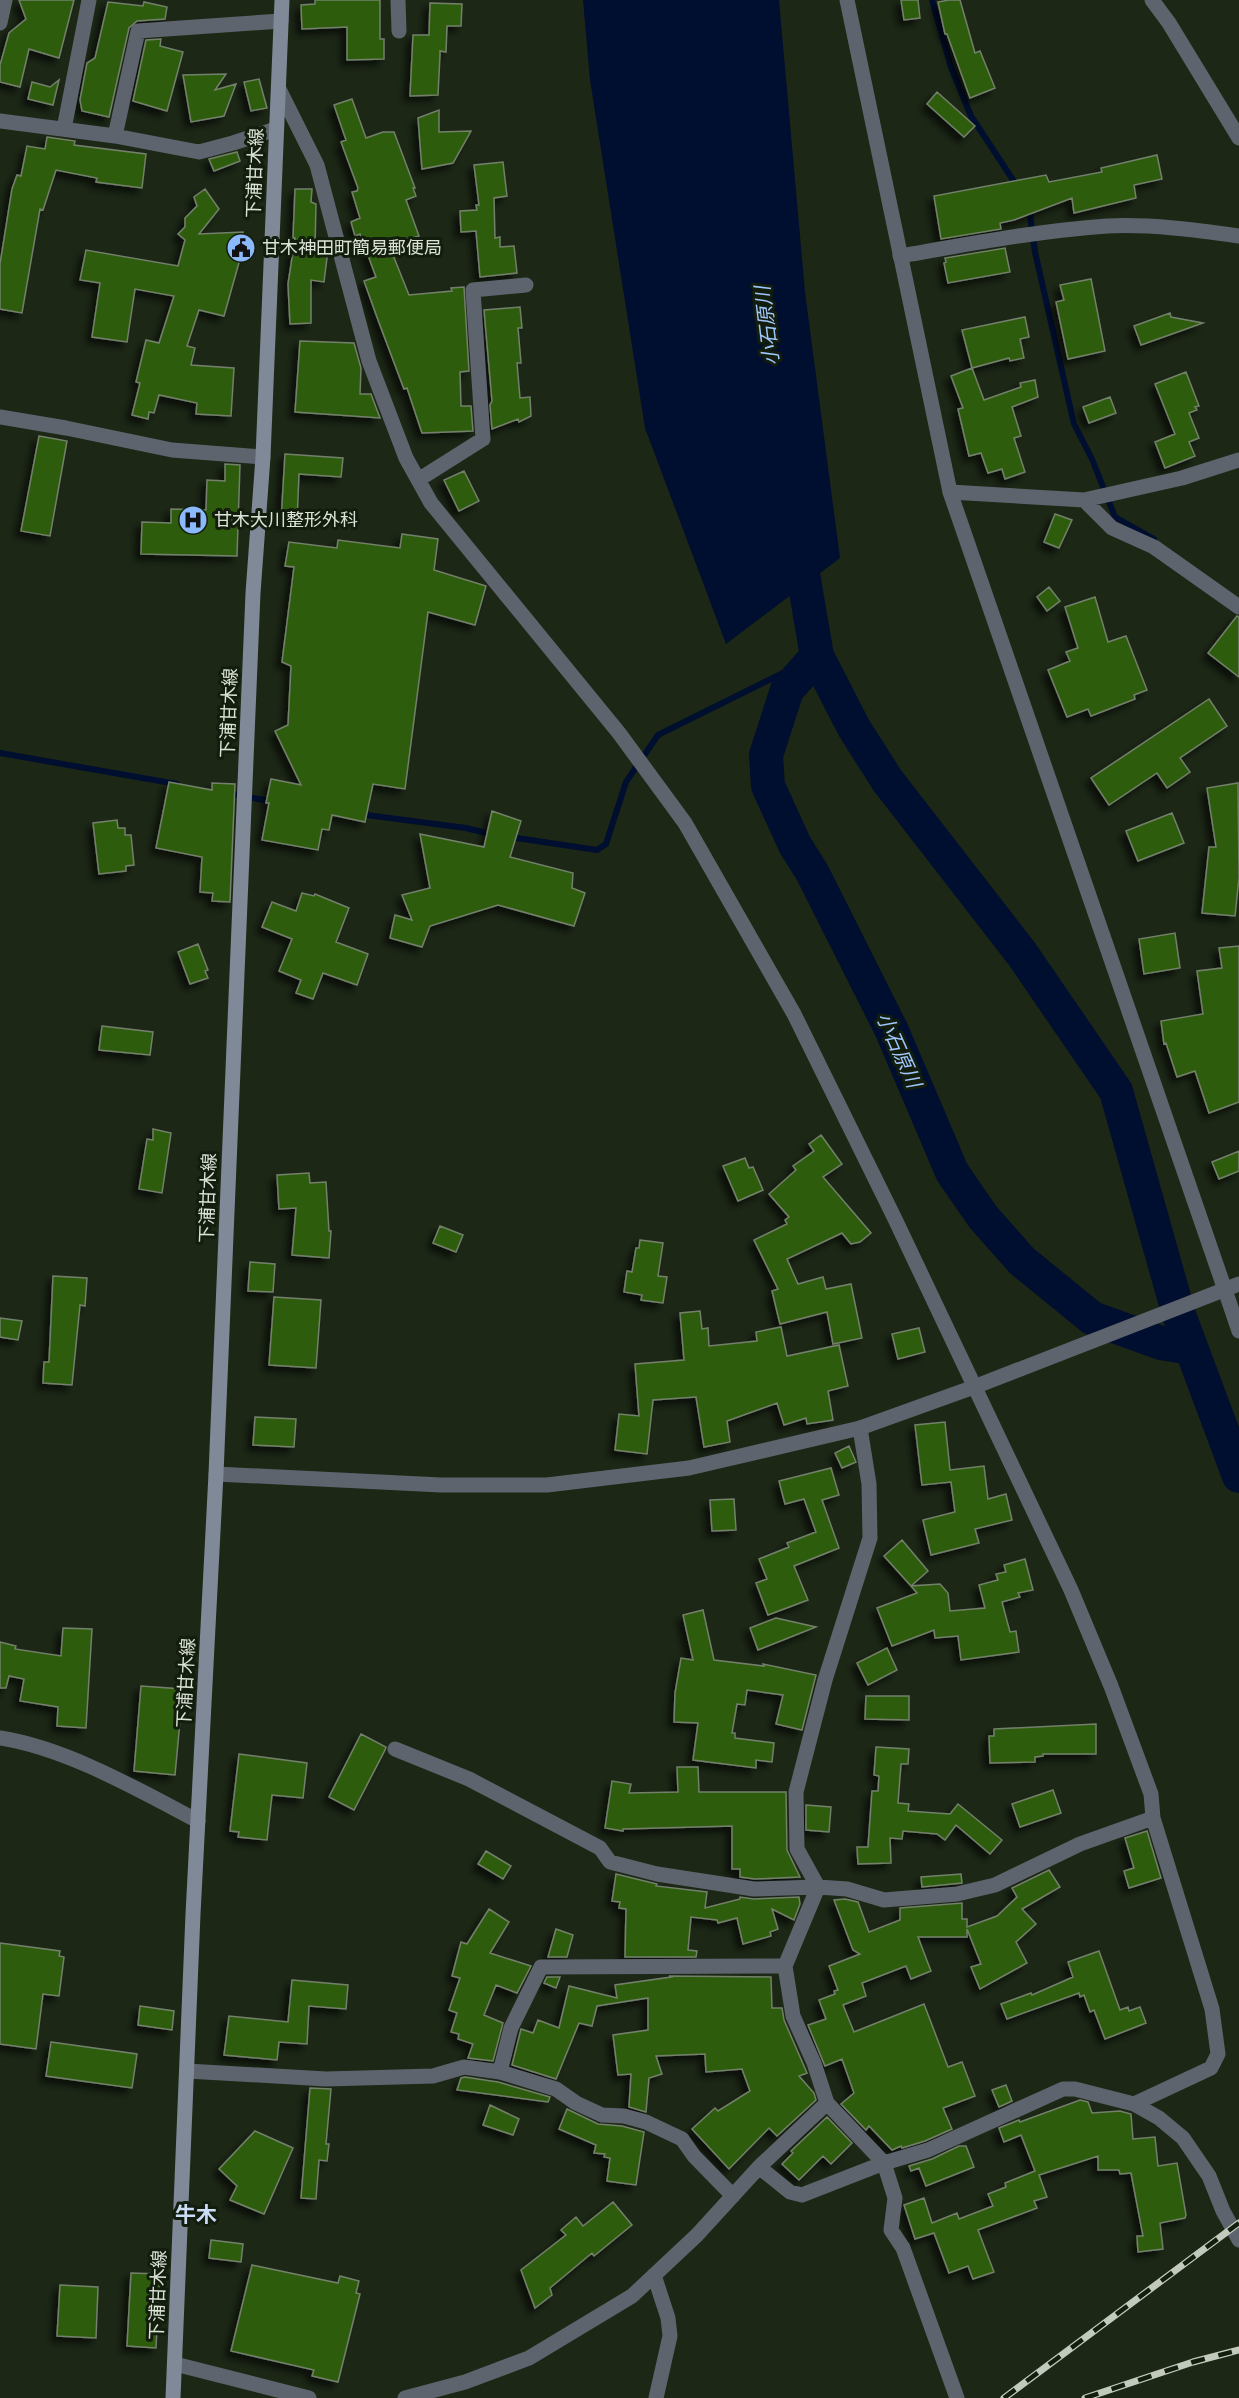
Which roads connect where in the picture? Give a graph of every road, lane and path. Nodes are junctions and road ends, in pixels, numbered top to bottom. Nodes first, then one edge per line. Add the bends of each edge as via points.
1 (5, 0) edge
2 (90, 0) edge
3 (282, 0) edge
4 (398, 0) edge
5 (847, 0) edge
6 (1152, 0) edge
7 (281, 21) junction
8 (0, 23) edge
9 (399, 31) dead end
10 (279, 88) junction
11 (0, 121) edge
12 (64, 129) junction
13 (276, 129) junction
14 (115, 136) junction
15 (1239, 138) edge
16 (1239, 236) edge
17 (900, 256) junction
18 (526, 285) dead end
19 (0, 417) edge
20 (263, 458) junction
21 (1239, 460) edge
22 (418, 480) junction
23 (950, 492) junction
24 (1084, 500) junction
25 (1239, 607) edge
26 (1232, 1287) edge
27 (1239, 1331) edge
28 (979, 1385) junction
29 (860, 1428) junction
30 (216, 1473) junction
31 (0, 1738) edge
32 (395, 1749) dead end
33 (1153, 1818) junction
34 (198, 1821) junction
35 (818, 1887) junction
36 (785, 1966) junction
37 (187, 2071) junction
38 (500, 2072) junction
39 (827, 2103) junction
40 (1134, 2104) junction
41 (884, 2163) junction
42 (759, 2167) junction
43 (733, 2196) junction
44 (1239, 2240) edge
45 (654, 2275) junction
46 (174, 2364) junction
47 (173, 2398) edge
48 (309, 2398) edge
49 (405, 2398) edge
50 (656, 2398) edge
51 (957, 2398) edge

1 - 8 street
2 - 12 street
3 - 7 main road, 下浦甘木線
4 - 9 street
5 - 17 street
6 - 15 street
7 - 10 main road, 下浦甘木線
7 - 14 street via 138,32
10 - 13 main road, 下浦甘木線
10 - 22 street via 317,165 369,361
11 - 12 street
12 - 14 street
13 - 14 street via 199,152
13 - 20 main road, 下浦甘木線
16 - 17 street via 1110,226 1021,235
17 - 23 street
18 - 22 street via 472,291 483,439
19 - 20 street via 172,450
20 - 30 main road, 下浦甘木線 via 253,593
21 - 24 street via 1182,478
22 - 28 street via 431,503 619,733 685,823 794,1014
23 - 24 street
23 - 26 street
24 - 25 street via 1112,528 1154,548
26 - 27 street
26 - 28 street
28 - 29 street
28 - 33 street via 1112,1686 1151,1794
29 - 30 street via 689,1468 547,1485 441,1485
29 - 35 street via 869,1484 870,1538 825,1680 796,1792 797,1849
30 - 34 main road, 下浦甘木線
31 - 34 street via 24,1742 111,1776
32 - 35 street via 469,1779 600,1848 610,1862 657,1874 754,1889
33 - 35 street via 1080,1844 995,1885 957,1894 884,1900 847,1889
33 - 40 street via 1212,2009 1218,2054 1211,2068
34 - 37 main road, 下浦甘木線
35 - 36 street
36 - 38 street via 541,1967 511,2028
36 - 39 street via 793,2016
37 - 38 street via 326,2079 432,2076 464,2067
37 - 46 main road, 下浦甘木線
38 - 43 street via 556,2090 602,2115 646,2122 682,2139
39 - 41 street
39 - 42 street
40 - 41 street via 1063,2089 928,2150
40 - 44 street via 1183,2138 1209,2176
41 - 42 street via 802,2195 790,2192
41 - 51 street via 895,2198 891,2230 903,2248
42 - 43 street
43 - 45 street
45 - 49 street via 632,2296 529,2358 465,2382
45 - 50 street via 669,2318 670,2336
46 - 47 main road, 下浦甘木線
46 - 48 street

